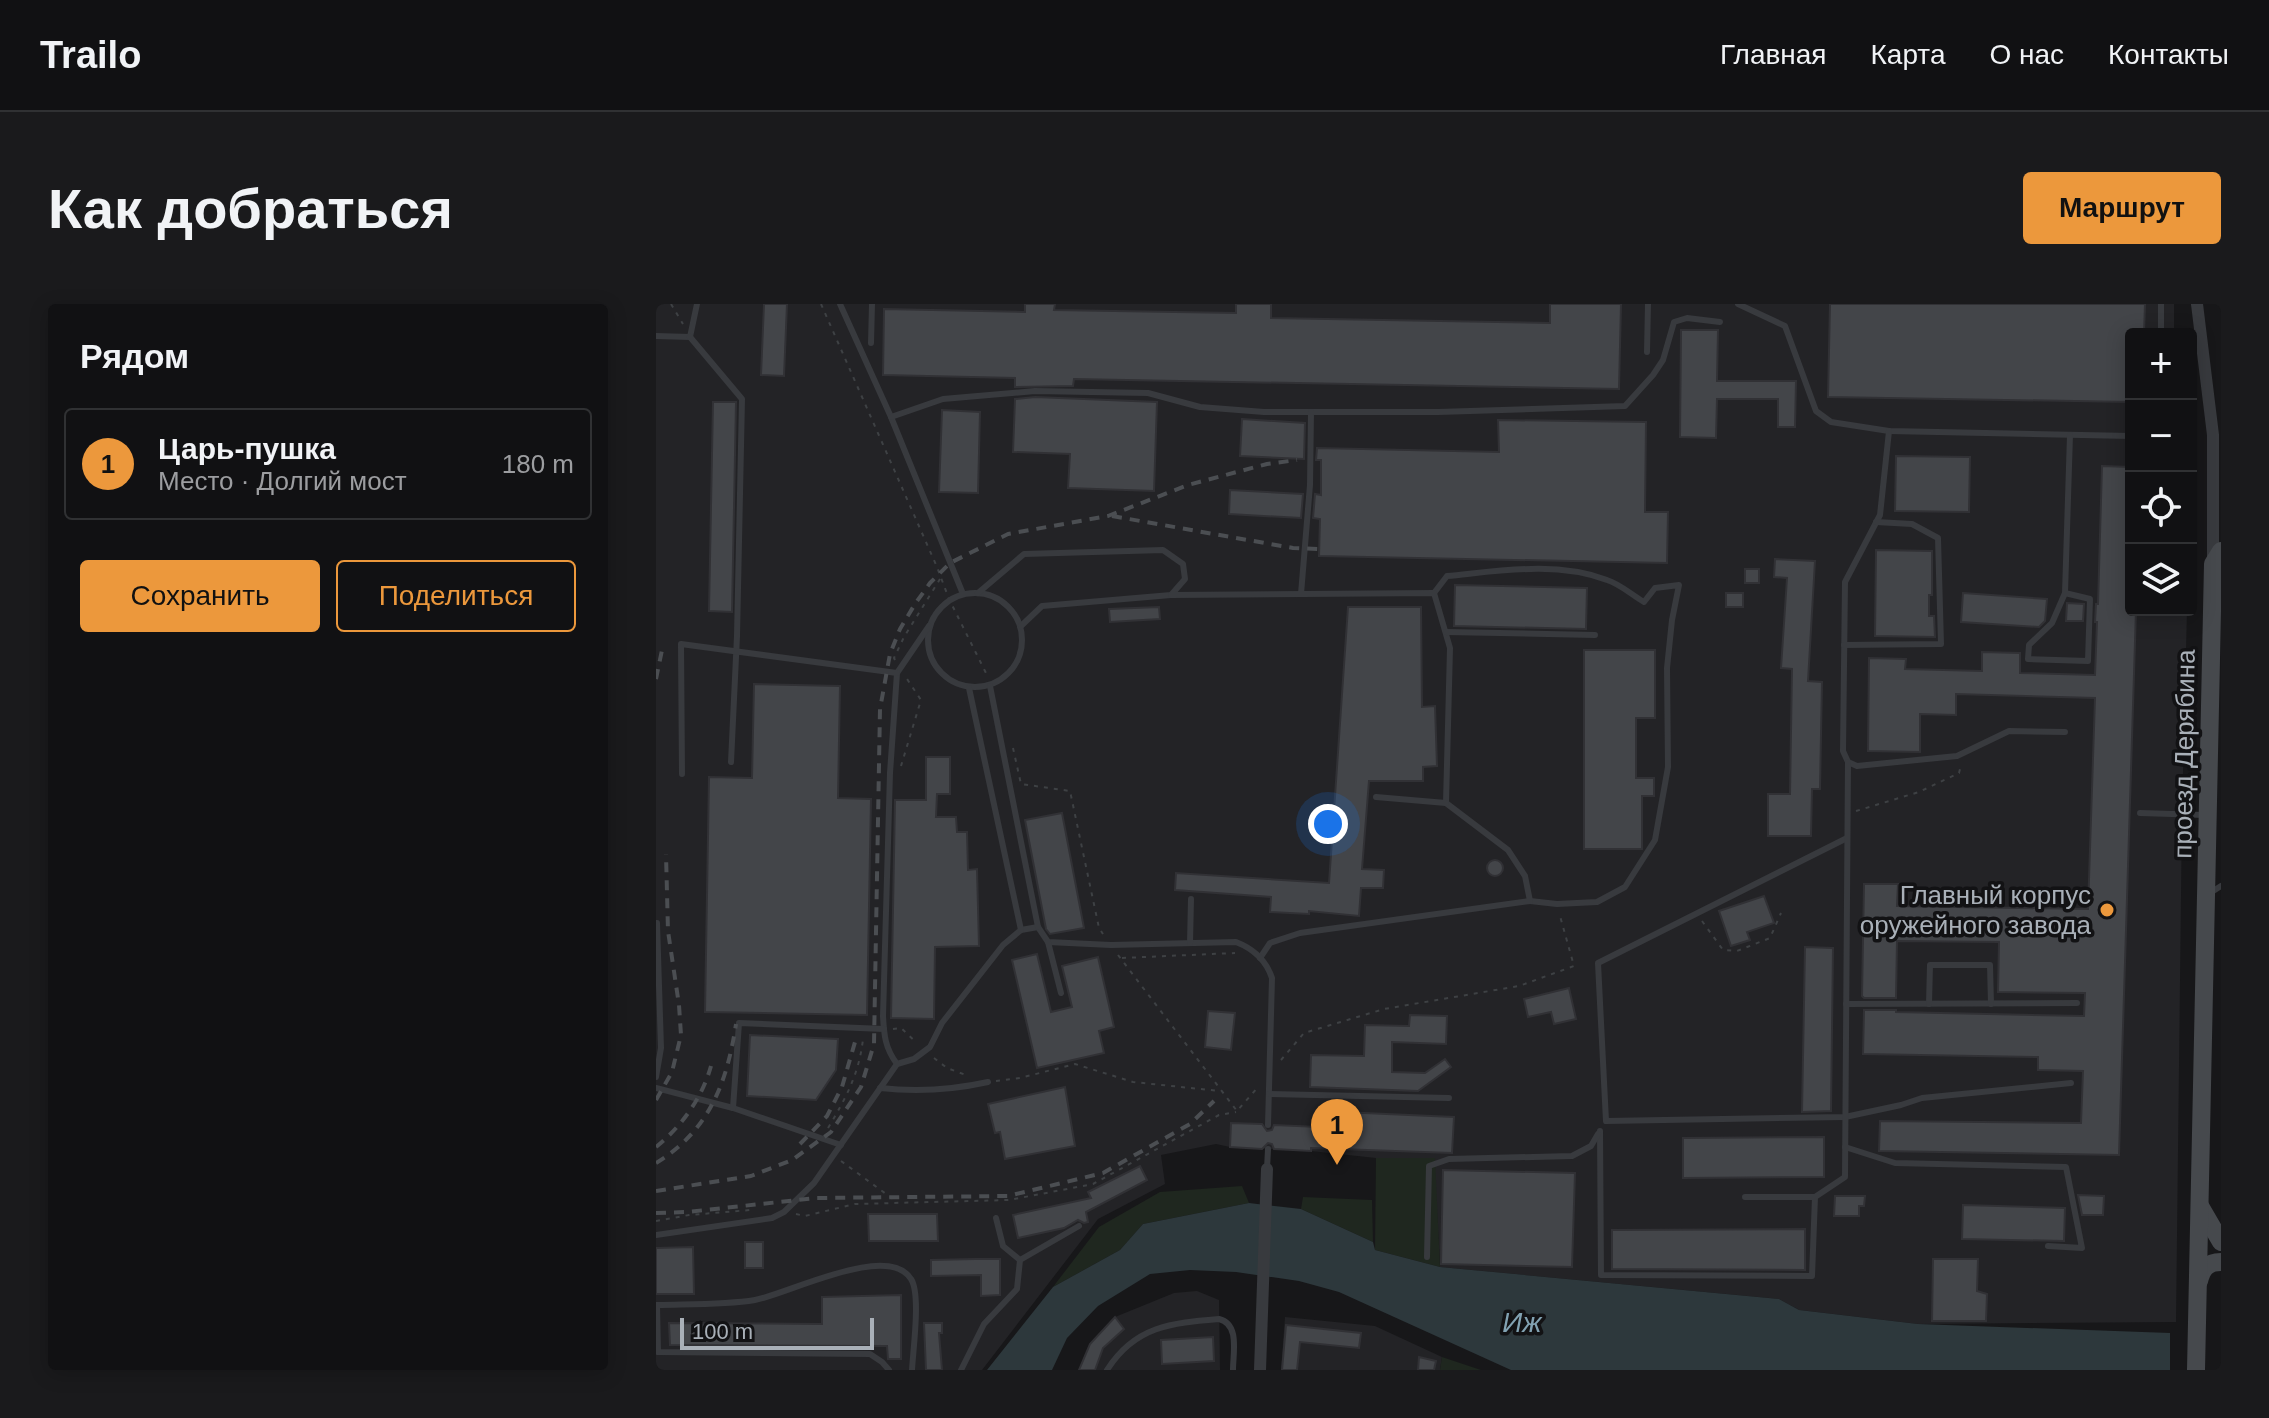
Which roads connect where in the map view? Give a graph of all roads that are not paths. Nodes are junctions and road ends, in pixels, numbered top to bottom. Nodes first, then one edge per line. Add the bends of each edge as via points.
1 (697, 304) edge
2 (840, 304) edge
3 (872, 304) edge
4 (1648, 304) edge
5 (1738, 304) edge
6 (2161, 304) edge
7 (2197, 304) edge
8 (1720, 322) dead end
9 (2161, 328) edge
10 (656, 336) edge
11 (690, 337) junction
12 (871, 343) dead end
13 (1647, 352) dead end
14 (1311, 412) junction
15 (891, 417) junction
16 (1889, 431) junction
17 (2070, 435) junction
18 (2125, 436) edge
19 (1876, 522) junction
20 (2217, 558) edge
21 (2217, 590) edge
22 (978, 593) junction
23 (1434, 593) junction
24 (2065, 593) junction
25 (963, 594) junction
26 (1301, 594) junction
27 (1171, 595) junction
28 (929, 626) junction
29 (1021, 626) junction
30 (1446, 632) junction
31 (1595, 635) dead end
32 (1844, 645) junction
33 (736, 651) junction
34 (897, 673) junction
35 (991, 685) junction
36 (969, 688) junction
37 (2065, 732) dead end
38 (2216, 751) edge
39 (731, 762) dead end
40 (1848, 762) junction
41 (682, 774) dead end
42 (1376, 797) dead end
43 (1446, 803) junction
44 (2140, 813) dead end
45 (2209, 815) junction
46 (1847, 838) junction
47 (2214, 891) edge
48 (1191, 899) dead end
49 (1530, 901) junction
50 (657, 923) edge
51 (1038, 927) junction
52 (1021, 930) junction
53 (1048, 942) junction
54 (1190, 943) junction
55 (1260, 958) junction
56 (1061, 993) dead end
57 (2077, 1003) dead end
58 (1846, 1004) junction
59 (1929, 1004) junction
60 (1991, 1004) junction
61 (884, 1029) junction
62 (897, 1064) junction
63 (656, 1077) edge
64 (988, 1082) road end
65 (2071, 1083) dead end
66 (656, 1088) edge
67 (880, 1088) junction
68 (1269, 1094) junction
69 (1449, 1098) dead end
70 (733, 1108) junction
71 (1845, 1117) junction
72 (1606, 1121) junction
73 (1268, 1125) dead end
74 (1600, 1131) junction
75 (841, 1145) junction
76 (1845, 1147) junction
77 (1268, 1149) dead end
78 (1267, 1169) joint
79 (1745, 1197) dead end
80 (1815, 1197) junction
81 (2200, 1205) junction
82 (996, 1218) dead end
83 (1079, 1226) dead end
84 (656, 1235) edge
85 (2221, 1242) edge
86 (2048, 1246) dead end
87 (1427, 1257) dead end
88 (1020, 1260) junction
89 (2221, 1262) edge
90 (2197, 1296) junction
91 (889, 1370) edge
92 (912, 1370) edge
93 (961, 1370) edge
94 (1107, 1370) edge
95 (1233, 1370) edge
96 (1260, 1370) edge
97 (2196, 1370) edge

1 - 11 lane
2 - 15 lane
3 - 12 lane
4 - 13 lane
5 - 16 lane via 1785,326 1816,411 1831,422
6 - 9 lane
7 - 20 street, проезд Дерябина via 2213,435
8 - 14 lane via 1674,322 1663,360 1625,406
10 - 11 lane
11 - 33 lane via 742,399
14 - 15 lane via 1200,407 1148,393 1035,391 943,399
14 - 26 lane
15 - 25 lane
16 - 17 lane
16 - 19 lane
17 - 18 lane
17 - 24 lane
19 - 32 lane via 1845,582
19 - 32 lane via 1912,524 1938,538 1941,644
20 - 21 main road, проезд Дерябина
21 - 38 main road, проезд Дерябина
22 - 25 lane
22 - 27 lane via 1024,554 1163,550 1183,564 1185,579
22 - 29 lane via 1003,601
23 - 26 lane
23 - 30 lane
23 - 49 lane via 1447,576 1501,571 1569,569 1610,580 1644,602 1655,588 1679,585 1667,668 1668,767 1655,840 1625,887 1597,902
24 - 24 lane via 2052,623 2029,645 2028,659 2088,661 2090,599
25 - 28 lane via 949,599
26 - 27 lane
27 - 29 lane via 1042,606
28 - 34 lane
28 - 36 lane via 928,647 935,666 950,681
29 - 35 lane via 1022,651 1011,673
30 - 31 lane
30 - 43 lane
32 - 40 lane via 1843,751
33 - 34 lane
33 - 39 lane
33 - 41 lane via 681,644
34 - 61 lane
35 - 36 lane
35 - 51 lane
36 - 52 lane
37 - 40 lane via 2009,731 1957,756 1857,766
38 - 45 main road, проезд Дерябина
40 - 46 lane
42 - 43 lane
43 - 49 lane via 1508,850 1525,876
44 - 45 lane
45 - 47 main road, проезд Дерябина
46 - 58 lane
46 - 72 lane via 1598,963
47 - 81 main road, проезд Дерябина
48 - 54 lane
49 - 55 lane via 1300,933 1270,943
50 - 63 lane via 661,1048
51 - 52 lane
51 - 53 lane
52 - 62 lane via 1003,945 942,1023 930,1047
53 - 54 lane
53 - 56 lane
54 - 55 lane via 1236,942
55 - 68 lane via 1272,978
57 - 60 lane
58 - 59 lane
58 - 71 lane
59 - 60 lane
59 - 60 lane via 1930,965 1990,965
61 - 62 lane
61 - 70 lane via 739,1023
62 - 67 lane
64 - 67 lane via 957,1089
65 - 71 lane via 1922,1098
66 - 70 lane
67 - 75 lane
68 - 69 lane
68 - 73 lane
70 - 75 lane
71 - 72 lane
71 - 76 lane
72 - 74 lane
74 - 80 lane via 1601,1275 1812,1276
74 - 87 lane via 1591,1146 1572,1156 1449,1159 1429,1166
75 - 84 lane via 814,1183 772,1218
76 - 80 lane via 1845,1177
76 - 86 lane via 1895,1163 2066,1167 2082,1248
77 - 78 lane
78 - 96 street
79 - 80 lane
81 - 85 main road
81 - 90 main road, проезд Дерябина
82 - 88 lane via 1003,1246
83 - 88 lane
88 - 93 lane via 1017,1289 984,1324
89 - 90 main road via 2201,1272
90 - 97 main road, проезд Дерябина
91 - 92 lane via 870,1354 658,1352 657,1305 757,1299 853,1269 901,1269 916,1291
94 - 95 lane via 1116,1355 1142,1335 1173,1323 1219,1319 1233,1330

